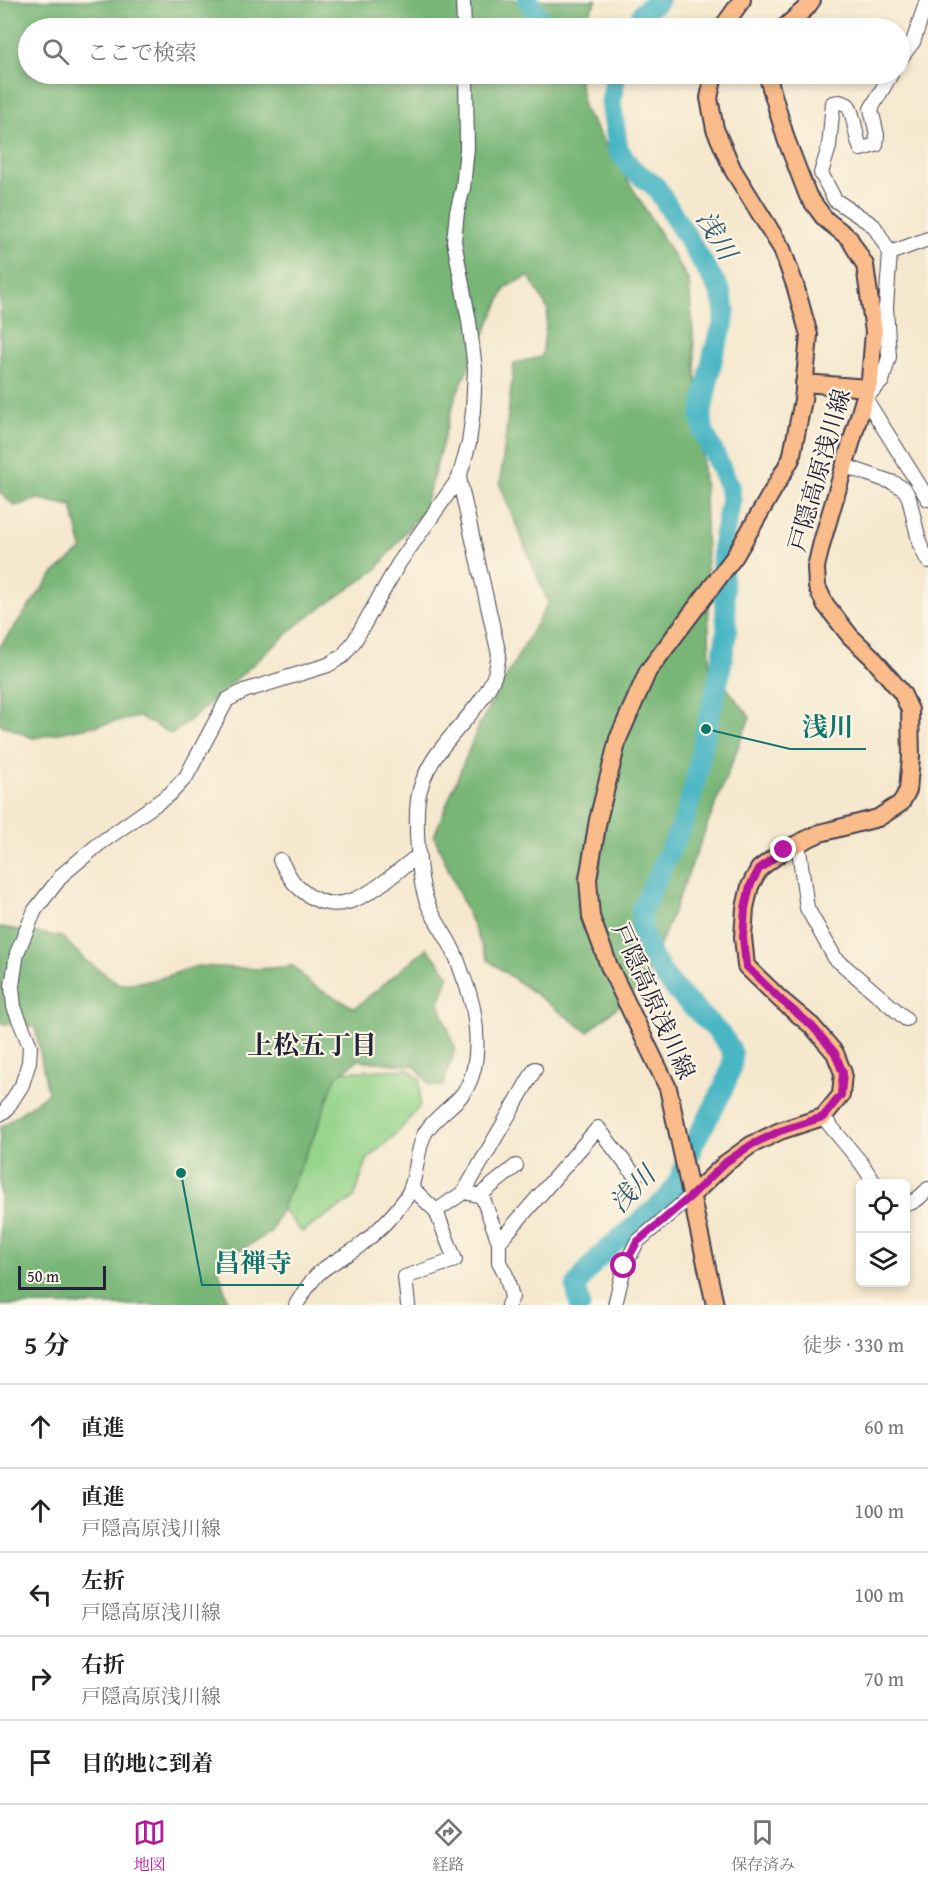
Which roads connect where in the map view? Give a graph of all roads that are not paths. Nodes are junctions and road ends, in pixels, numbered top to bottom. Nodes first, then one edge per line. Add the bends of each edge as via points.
1 (463, 0) edge
2 (812, 0) edge
3 (927, 0) edge
4 (739, 3) edge
5 (464, 18) edge
6 (729, 18) edge
7 (795, 18) edge
8 (910, 46) edge
9 (466, 84) edge
10 (712, 84) edge
11 (769, 84) edge
12 (885, 84) edge
13 (928, 239) edge
14 (890, 253) junction
15 (804, 383) junction
16 (866, 393) junction
17 (845, 466) junction
18 (459, 478) junction
19 (928, 499) edge
20 (928, 561) edge
21 (798, 843) junction
22 (419, 855) junction
23 (280, 860) dead end
24 (906, 1019) dead end
25 (535, 1069) dead end
26 (0, 1114) edge
27 (823, 1117) junction
28 (516, 1166) dead end
29 (636, 1177) dead end
30 (872, 1179) edge
31 (411, 1187) junction
32 (690, 1191) junction
33 (464, 1192) junction
34 (926, 1195) edge
35 (482, 1196) junction
36 (910, 1203) edge
37 (436, 1211) junction
38 (499, 1242) junction
39 (296, 1305) edge
40 (408, 1305) edge
41 (508, 1305) edge
42 (615, 1305) edge
43 (715, 1305) edge

1 - 5 street
2 - 7 main road
3 - 8 street
4 - 6 main road
9 - 18 street via 467,148 454,241 475,369 469,443
10 - 15 main road, 戸隠高原浅川線 via 710,98 715,129 733,170 782,249 795,285 809,335
11 - 16 main road, 戸隠高原浅川線 via 808,196 825,219 849,238 865,266 874,332
12 - 14 street via 871,109 876,146 861,149 848,105 833,103 829,147 821,173 835,200 874,226
13 - 14 street
14 - 16 street via 886,307 889,357 882,381
15 - 16 main road
15 - 32 main road, 戸隠高原浅川線 via 791,459 735,556 648,671 618,739 588,879 591,917 609,966 668,1088
16 - 17 main road, 戸隠高原浅川線
16 - 19 street
17 - 20 street via 905,490
17 - 21 main road, 戸隠高原浅川線 via 816,567 817,587 825,604 902,693 910,710 908,790 901,804 878,818
18 - 22 street via 499,655 486,691 435,754 421,784
18 - 26 street via 399,563 343,656 328,665 227,700 186,777 170,794 63,874 35,910 17,953 12,986 14,1006 30,1046 29,1062 22,1085
21 - 24 street via 807,908 835,958
21 - 27 main road, 戸隠高原浅川線 via 759,869 750,886 743,937 746,966 812,1026 835,1053 843,1073 841,1095
22 - 23 street via 356,901 340,905 322,903 309,894 295,883
22 - 31 street via 428,904 453,949 472,1000 476,1037 474,1072 467,1088 425,1134
25 - 33 street
27 - 30 street
27 - 32 main road via 751,1145
28 - 35 street
29 - 38 street via 598,1128
31 - 37 street
31 - 39 street via 383,1225 317,1275
32 - 42 street via 637,1242 624,1266
32 - 43 main road, 戸隠高原浅川線
33 - 35 street
33 - 37 street
34 - 36 street
35 - 38 street
37 - 40 street via 455,1260 405,1277
38 - 41 street via 499,1262 512,1297

